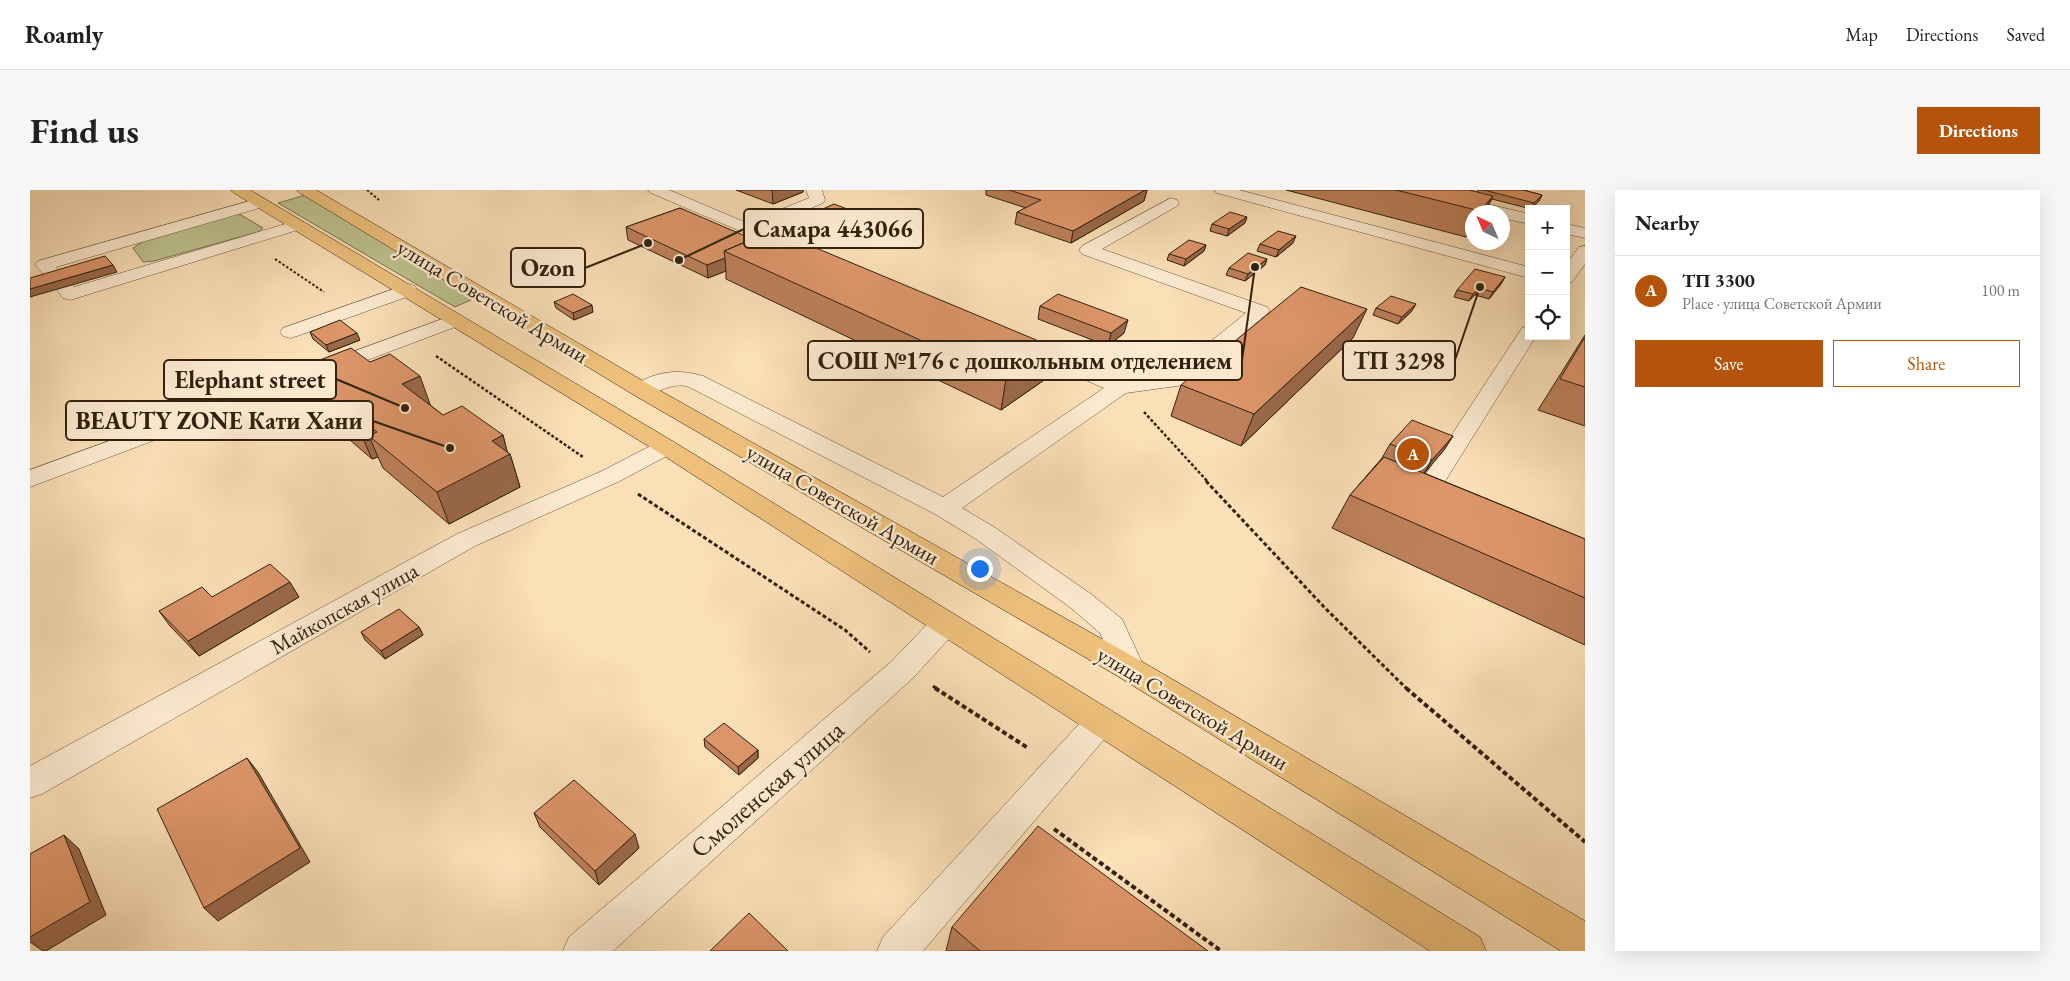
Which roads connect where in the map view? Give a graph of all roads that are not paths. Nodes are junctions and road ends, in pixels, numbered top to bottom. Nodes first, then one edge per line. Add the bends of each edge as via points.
1 (239, 190) edge
2 (656, 190) edge
3 (814, 190) edge
4 (1222, 190) edge
5 (1411, 190) edge
6 (300, 191) edge
7 (268, 200) junction
8 (1171, 203) dead end
9 (1470, 205) edge
10 (1510, 215) edge
11 (1525, 218) edge
12 (298, 226) junction
13 (748, 229) junction
14 (1570, 230) edge
15 (1585, 233) edge
16 (802, 252) edge
17 (1585, 252) edge
18 (37, 266) edge
19 (1525, 272) edge
20 (1570, 273) edge
21 (408, 290) junction
22 (494, 301) junction
23 (456, 320) junction
24 (290, 332) dead end
25 (1002, 337) edge
26 (1525, 338) edge
27 (1120, 387) junction
28 (642, 390) junction
29 (666, 447) junction
30 (30, 479) edge
31 (944, 508) junction
32 (1474, 508) edge
33 (946, 623) junction
34 (1130, 669) junction
35 (1102, 720) junction
36 (30, 783) edge
37 (1585, 943) edge
38 (583, 951) edge
39 (897, 951) edge
40 (1466, 951) edge

1 - 7 main road, улица Советской Армии
2 - 13 street
3 - 13 street via 817,200
4 - 19 street
5 - 9 street
6 - 22 main road, улица Советской Армии
7 - 12 main road, улица Советской Армии
7 - 18 street
8 - 27 street via 1088,250 1260,311 1176,380
10 - 11 street
12 - 18 street via 70,294 61,282
12 - 21 main road, улица Советской Армии
13 - 16 street
14 - 15 street
17 - 20 street
21 - 23 main road, улица Советской Армии
21 - 24 street
22 - 23 main road
22 - 28 main road, улица Советской Армии
23 - 29 main road, улица Советской Армии
23 - 30 street
25 - 27 street
26 - 32 street via 1428,489
27 - 31 street
28 - 31 street via 668,378 682,377 695,381
28 - 34 main road, улица Советской Армии
29 - 33 main road, улица Советской Армии
29 - 36 street, Майкопская улица via 611,476 466,540
31 - 34 street via 986,533 1112,627
33 - 35 main road, улица Советской Армии
33 - 38 street, Смоленская улица via 902,670
34 - 37 main road, улица Советской Армии
35 - 39 street
35 - 40 main road, улица Советской Армии

